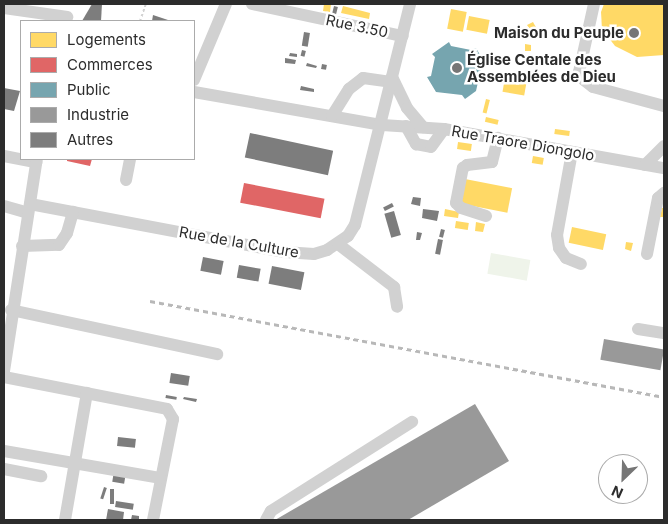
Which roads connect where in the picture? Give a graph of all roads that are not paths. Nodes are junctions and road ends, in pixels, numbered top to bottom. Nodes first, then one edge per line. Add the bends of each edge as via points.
1 (69, 4) edge
2 (226, 4) edge
3 (252, 4) edge
4 (410, 4) edge
5 (594, 4) edge
6 (4, 8) edge
7 (67, 19) edge
8 (403, 36) junction
9 (195, 78) edge
10 (392, 80) junction
11 (195, 92) edge
12 (664, 106) edge
13 (332, 116) junction
14 (382, 124) junction
15 (406, 126) junction
16 (423, 127) junction
17 (444, 129) junction
18 (498, 138) junction
19 (664, 146) edge
20 (572, 152) junction
21 (4, 156) edge
22 (20, 158) edge
23 (37, 160) edge
24 (130, 160) edge
25 (645, 165) junction
26 (664, 168) edge
27 (126, 180) dead end
28 (664, 193) edge
29 (4, 206) edge
30 (29, 209) junction
31 (73, 212) junction
32 (486, 216) dead end
33 (338, 244) junction
34 (22, 246) junction
35 (646, 254) dead end
36 (581, 264) dead end
37 (397, 307) dead end
38 (11, 310) junction
39 (638, 329) dead end
40 (664, 333) edge
41 (217, 354) dead end
42 (5, 365) edge
43 (4, 378) edge
44 (87, 393) junction
45 (412, 422) dead end
46 (4, 451) edge
47 (74, 463) junction
48 (4, 468) edge
49 (41, 476) dead end
50 (160, 478) junction
51 (65, 520) edge
52 (153, 520) edge
53 (266, 520) edge

1 - 7 street
2 - 9 street
3 - 8 street, Rue 3.50
4 - 8 street, Rue de la Culture
5 - 12 street via 579,72 584,80 593,87
6 - 7 street
8 - 10 street, Rue de la Culture
10 - 13 street via 363,78 349,89
10 - 14 street, Rue de la Culture
10 - 16 street via 407,108
11 - 13 street
13 - 14 street
14 - 15 street, Rue Traore Diongolo
14 - 33 street, Rue de la Culture via 355,225
15 - 16 street, Rue Traore Diongolo
15 - 17 street via 416,144 431,147
16 - 17 street, Rue Traore Diongolo
17 - 18 street, Rue Traore Diongolo
18 - 20 street, Rue Traore Diongolo
18 - 32 street via 492,162 463,168 456,203 461,208
19 - 25 street
20 - 25 street, Rue Traore Diongolo
20 - 36 street via 557,235 559,248 566,258
21 - 22 street
23 - 30 street
24 - 27 street
25 - 26 street, Rue Traore Diongolo
28 - 35 street via 658,198
29 - 30 street, Rue de la Culture
30 - 31 street, Rue de la Culture
30 - 34 street
31 - 33 street, Rue de la Culture via 284,252 314,254
31 - 34 street via 67,233 59,245 52,248
33 - 37 street via 394,287
34 - 38 street
38 - 41 street
38 - 42 street
39 - 40 street
43 - 44 street
44 - 47 street
44 - 50 street via 161,405 173,419
45 - 53 street via 271,512
46 - 47 street
47 - 50 street
47 - 51 street
48 - 49 street
50 - 52 street

